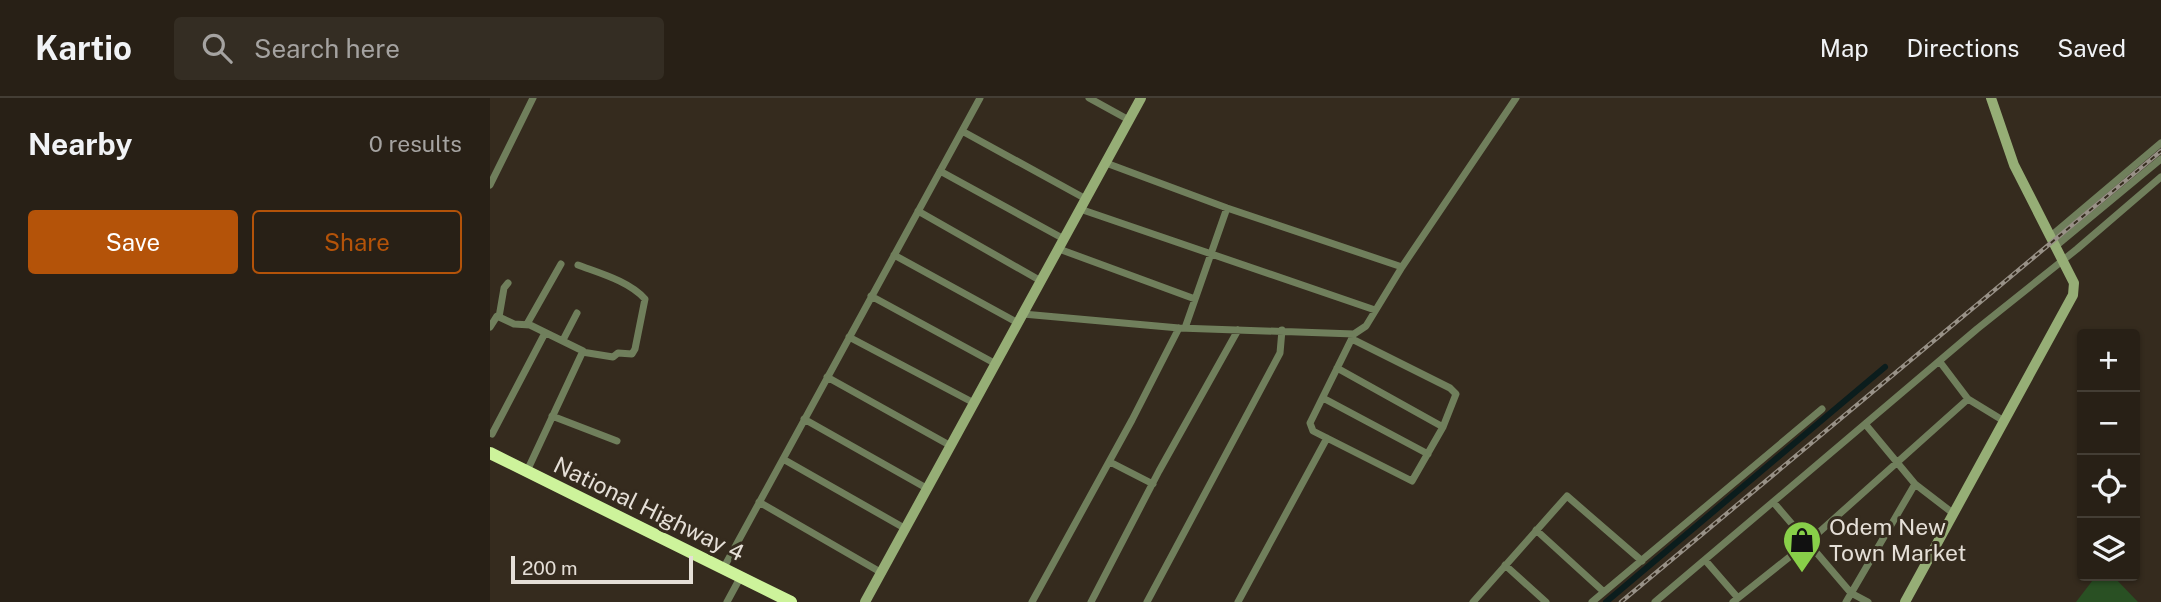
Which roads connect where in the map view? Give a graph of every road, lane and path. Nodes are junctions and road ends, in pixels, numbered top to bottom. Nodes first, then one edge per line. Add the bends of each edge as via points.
1 (533, 98) edge
2 (980, 98) edge
3 (1089, 98) edge
4 (1141, 98) edge
5 (1516, 98) edge
6 (1991, 98) edge
7 (1129, 120) junction
8 (962, 131) junction
9 (2161, 144) edge
10 (2161, 159) edge
11 (1106, 163) junction
12 (940, 172) junction
13 (2161, 177) edge
14 (490, 186) edge
15 (1086, 199) junction
16 (1227, 208) junction
17 (1080, 209) junction
18 (918, 212) junction
19 (2054, 241) junction
20 (1061, 244) junction
21 (894, 255) junction
22 (1210, 256) junction
23 (2063, 259) junction
24 (561, 264) dead end
25 (578, 265) dead end
26 (1402, 267) junction
27 (1041, 281) junction
28 (508, 283) dead end
29 (872, 296) junction
30 (1195, 299) junction
31 (1375, 310) junction
32 (577, 313) dead end
33 (499, 317) junction
34 (1021, 318) junction
35 (527, 324) junction
36 (490, 327) edge
37 (1182, 328) junction
38 (1238, 330) junction
39 (1282, 330) junction
40 (545, 332) junction
41 (849, 337) junction
42 (1353, 337) junction
43 (563, 340) junction
44 (582, 352) junction
45 (1940, 362) junction
46 (996, 364) junction
47 (1337, 368) junction
48 (827, 377) junction
49 (1323, 398) junction
50 (1968, 399) junction
51 (974, 403) junction
52 (1822, 409) dead end
53 (552, 416) junction
54 (804, 419) junction
55 (2004, 421) junction
56 (1866, 425) junction
57 (1443, 427) junction
58 (492, 434) dead end
59 (1327, 438) junction
60 (617, 441) dead end
61 (951, 446) junction
62 (490, 453) edge
63 (1427, 454) junction
64 (783, 459) junction
65 (1897, 461) junction
66 (1110, 462) junction
67 (527, 471) junction
68 (1153, 484) junction
69 (1914, 484) junction
70 (928, 488) junction
71 (759, 502) junction
72 (1774, 503) junction
73 (1954, 514) junction
74 (906, 529) junction
75 (1536, 530) junction
76 (1807, 543) junction
77 (1705, 559) junction
78 (1642, 561) junction
79 (1505, 565) junction
80 (723, 570) junction
81 (882, 573) junction
82 (740, 578) junction
83 (1604, 592) junction
84 (1851, 593) junction
85 (1736, 600) edge
86 (1475, 601) edge
87 (727, 602) edge
88 (790, 602) edge
89 (865, 602) edge
90 (1032, 602) edge
91 (1091, 602) edge
92 (1147, 602) edge
93 (1238, 602) edge
94 (1546, 602) edge
95 (1592, 602) edge
96 (1655, 602) edge
97 (1846, 602) edge
98 (1868, 602) edge
99 (1905, 602) edge

1 - 14 street
2 - 8 street
3 - 7 street
4 - 7 street
5 - 26 street
6 - 19 street via 2014,165
7 - 11 street
8 - 12 street
8 - 15 street
9 - 19 street
10 - 19 street
11 - 15 street
11 - 16 street
12 - 18 street
12 - 20 street
13 - 23 street
15 - 17 street
16 - 22 street
16 - 26 street
17 - 20 street
17 - 22 street
18 - 21 street
18 - 27 street
19 - 23 street
20 - 27 street
20 - 30 street
21 - 29 street
21 - 34 street
22 - 30 street
22 - 31 street
23 - 45 street
23 - 55 street via 2074,283 2073,295
24 - 35 street
25 - 44 street via 612,278 645,299 632,354 614,357
26 - 31 street
27 - 34 street
28 - 33 street
29 - 41 street
29 - 46 street
30 - 37 street
31 - 42 street
32 - 43 street
33 - 35 street
33 - 36 street via 495,316
34 - 37 street
34 - 46 street
35 - 40 street
37 - 38 street
37 - 66 street
38 - 39 street
38 - 68 street
39 - 42 street
39 - 92 street via 1280,352
40 - 43 street
40 - 58 street
41 - 48 street
41 - 51 street
42 - 47 street
42 - 57 street via 1454,392
43 - 44 street
44 - 53 street
45 - 50 street
45 - 56 street
46 - 51 street
47 - 49 street
47 - 57 street
48 - 54 street
48 - 61 street
49 - 59 street via 1310,427
49 - 63 street
50 - 55 street
50 - 65 street
51 - 61 street
52 - 78 street
53 - 60 street
53 - 67 street
54 - 64 street
54 - 70 street
55 - 73 street
56 - 65 street
56 - 72 street
57 - 63 street
59 - 63 street via 1409,481
59 - 93 street
61 - 70 street
62 - 67 highway, National Highway 4
64 - 71 street
64 - 74 street
65 - 69 street
65 - 76 street
66 - 68 street
66 - 90 street
67 - 80 highway, National Highway 4
68 - 91 street
69 - 73 street
69 - 84 street
70 - 74 street
71 - 80 street
71 - 81 street
72 - 76 street
72 - 77 street
73 - 99 street
74 - 81 street
75 - 78 street via 1567,496
75 - 79 street
75 - 83 street
76 - 84 street
76 - 85 street
77 - 85 street
77 - 96 street
78 - 83 street
79 - 86 street
79 - 94 street
80 - 82 highway, National Highway 4
81 - 89 street
82 - 87 street
82 - 88 highway, National Highway 4
83 - 95 street
84 - 97 street
84 - 98 street

